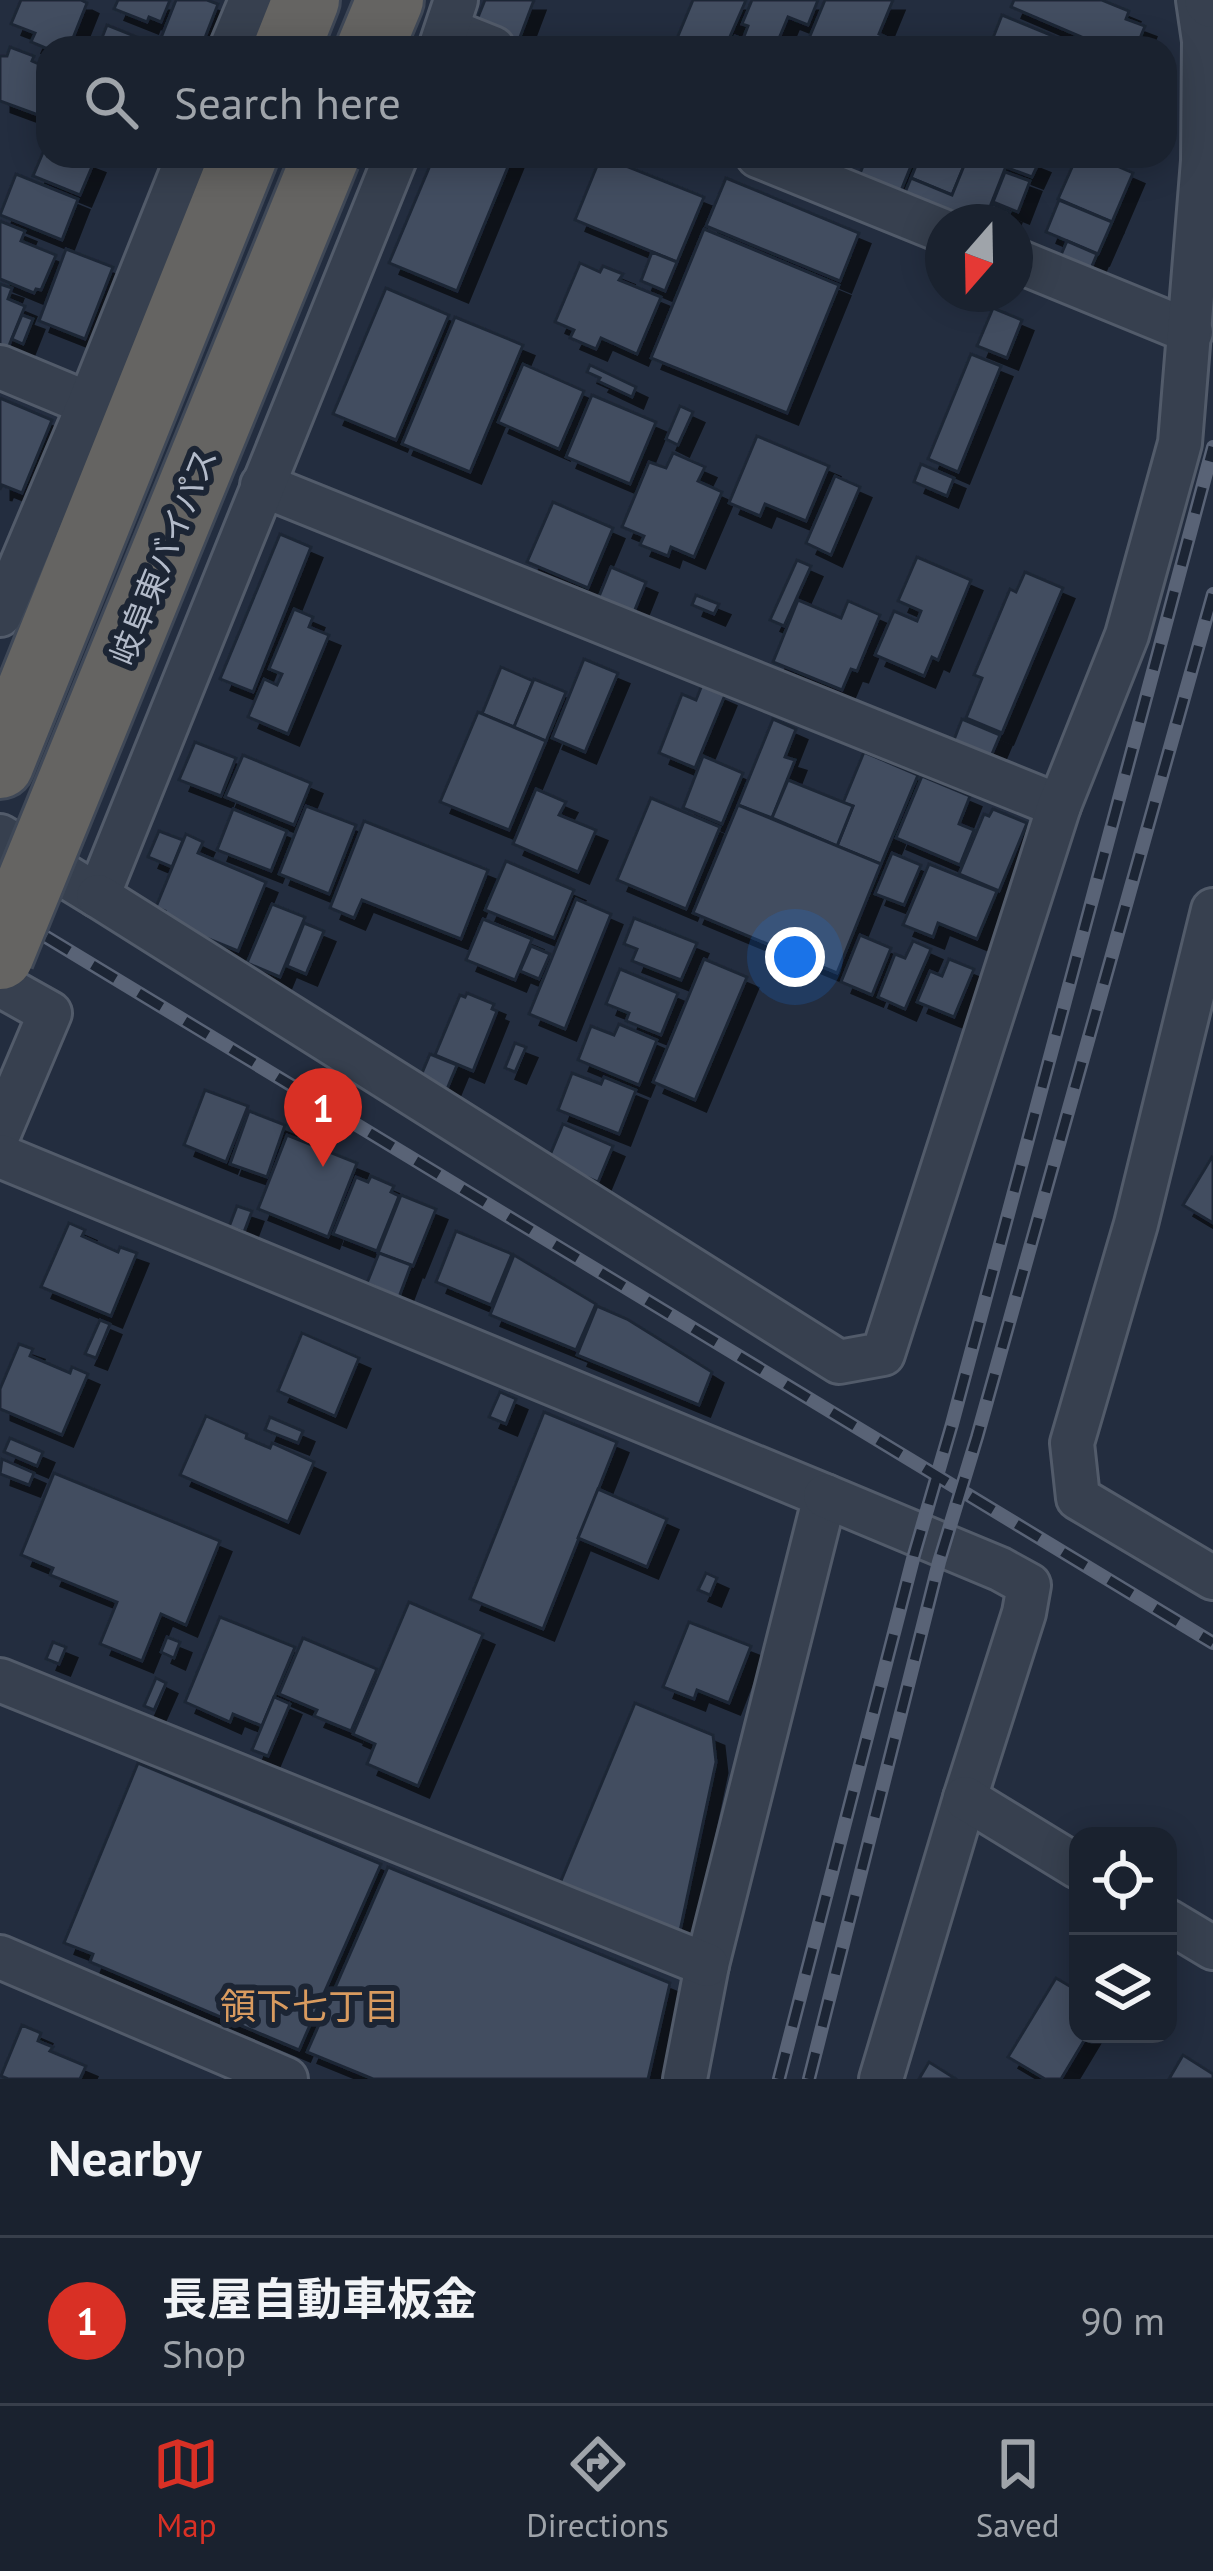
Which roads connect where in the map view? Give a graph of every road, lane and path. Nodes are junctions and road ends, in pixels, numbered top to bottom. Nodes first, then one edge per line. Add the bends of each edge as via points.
1 (251, 0) edge
2 (306, 0) edge
3 (390, 0) edge
4 (1198, 0) edge
5 (237, 36) edge
6 (292, 36) edge
7 (375, 36) edge
8 (183, 168) edge
9 (239, 168) edge
10 (321, 168) edge
11 (391, 168) edge
12 (788, 168) edge
13 (925, 224) edge
14 (1033, 267) edge
15 (1191, 332) junction
16 (0, 367) edge
17 (89, 404) junction
18 (262, 485) junction
19 (0, 615) edge
20 (0, 765) edge
21 (1059, 806) junction
22 (0, 836) edge
23 (98, 896) junction
24 (1213, 910) edge
25 (0, 956) edge
26 (0, 986) edge
27 (0, 1131) edge
28 (0, 1156) edge
29 (825, 1496) junction
30 (1213, 1578) edge
31 (0, 1680) edge
32 (965, 1798) junction
33 (1069, 1862) edge
34 (1177, 1926) edge
35 (1213, 1948) edge
36 (0, 1957) edge
37 (706, 1964) junction
38 (286, 2079) edge
39 (685, 2079) edge
40 (880, 2079) edge

1 - 5 street
2 - 6 highway
3 - 7 highway
4 - 15 street via 1202,160
8 - 17 street
9 - 20 highway
10 - 25 highway, 岐阜東バイパス, bridge
11 - 18 street
12 - 13 street
14 - 15 street
15 - 21 street via 1180,443 1126,635
16 - 17 street
17 - 19 street
18 - 21 street
18 - 23 street
21 - 23 street via 883,1354 839,1362
22 - 23 street
24 - 30 street via 1072,1443 1078,1498
26 - 27 street via 50,1012
28 - 29 street
29 - 32 street via 1029,1585
29 - 37 street
31 - 37 street
32 - 33 street
32 - 40 street
34 - 35 street
36 - 38 street
37 - 39 street

